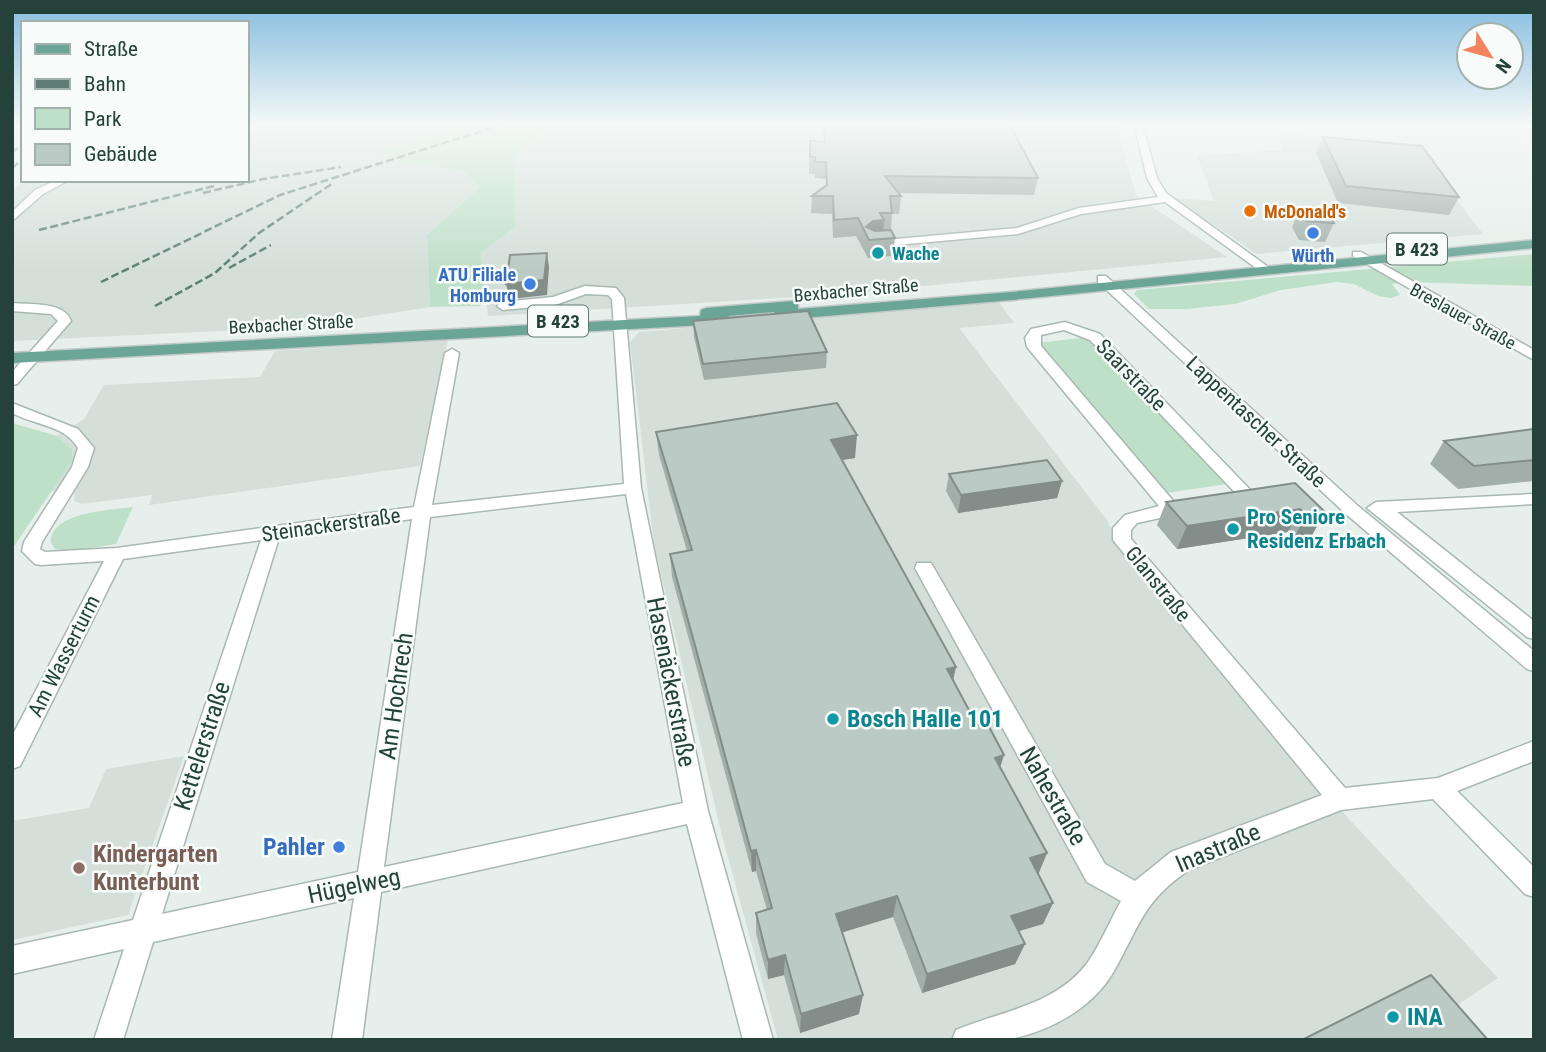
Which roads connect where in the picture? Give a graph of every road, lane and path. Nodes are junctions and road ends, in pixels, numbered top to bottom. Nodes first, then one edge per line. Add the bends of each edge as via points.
1 (1150, 172) edge
2 (60, 182) edge
3 (1167, 199) junction
4 (12, 218) edge
5 (1534, 238) edge
6 (873, 244) edge
7 (1534, 244) edge
8 (1361, 257) junction
9 (1262, 268) junction
10 (1106, 283) junction
11 (503, 306) dead end
12 (12, 307) edge
13 (620, 322) junction
14 (12, 348) edge
15 (37, 352) junction
16 (452, 353) dead end
17 (1534, 356) edge
18 (12, 358) edge
19 (12, 381) edge
20 (12, 407) edge
21 (633, 488) junction
22 (1328, 488) junction
23 (1302, 492) edge
24 (1277, 496) edge
25 (1534, 499) edge
26 (1252, 500) junction
27 (1381, 508) junction
28 (1171, 509) junction
29 (1352, 510) junction
30 (422, 512) junction
31 (272, 533) junction
32 (117, 554) junction
33 (923, 568) dead end
34 (1534, 632) edge
35 (1534, 663) edge
36 (1530, 757) edge
37 (12, 759) edge
38 (1438, 788) junction
39 (1340, 799) junction
40 (696, 810) junction
41 (369, 883) junction
42 (1534, 885) edge
43 (1138, 897) junction
44 (142, 931) junction
45 (12, 960) edge
46 (108, 1040) edge
47 (347, 1040) edge
48 (758, 1040) edge
49 (966, 1040) edge

1 - 3 street
2 - 4 street via 39,192
3 - 6 street via 1079,211 1018,231
3 - 9 street
5 - 8 main road, Bexbacher Straße / B 423
7 - 8 main road, Bexbacher Straße
8 - 9 main road, Bexbacher Straße / B 423
8 - 9 main road, Bexbacher Straße / B 423 via 1317,266
8 - 17 street, Breslauer Straße
9 - 10 main road, Bexbacher Straße / B 423
10 - 13 main road, Bexbacher Straße / B 423
10 - 22 street, Lappentascher Straße
11 - 13 street via 607,290 616,294
12 - 15 street via 54,311 64,317 61,328
13 - 15 main road, Bexbacher Straße / B 423
13 - 21 street, Hasenäckerstraße
14 - 15 main road, Bexbacher Straße / B 423
15 - 18 main road, Bexbacher Straße / B 423
15 - 19 street
16 - 30 street, Am Hochrech
20 - 32 street, Steinackerstraße via 65,428 86,448 80,467 31,551 51,560
21 - 30 street, Steinackerstraße
21 - 40 street, Hasenäckerstraße
22 - 23 street
22 - 29 street, Lappentascher Straße
24 - 26 street, Glanstraße
25 - 27 street
26 - 28 street, Glanstraße
26 - 28 street, Saarstraße via 1095,337 1065,327 1036,332 1034,346
27 - 29 street
27 - 34 street
28 - 39 street, Glanstraße via 1131,519 1122,528 1122,540
29 - 35 street, Lappentascher Straße
30 - 31 street, Steinackerstraße
30 - 41 street, Am Hochrech
31 - 32 street, Steinackerstraße
31 - 44 street, Kettelerstraße
32 - 37 street, Am Wasserturm
33 - 43 street, Nahestraße via 1096,873
36 - 38 street, Inastraße
38 - 39 street, Inastraße
38 - 42 street
39 - 43 street, Inastraße via 1180,860
40 - 41 street, Hügelweg
40 - 48 street, Hasenäckerstraße
41 - 44 street, Hügelweg
41 - 47 street, Am Hochrech
43 - 49 street, Inastraße via 1109,956 1082,991 1060,1005
44 - 45 street, Hügelweg
44 - 46 street, Kettelerstraße

